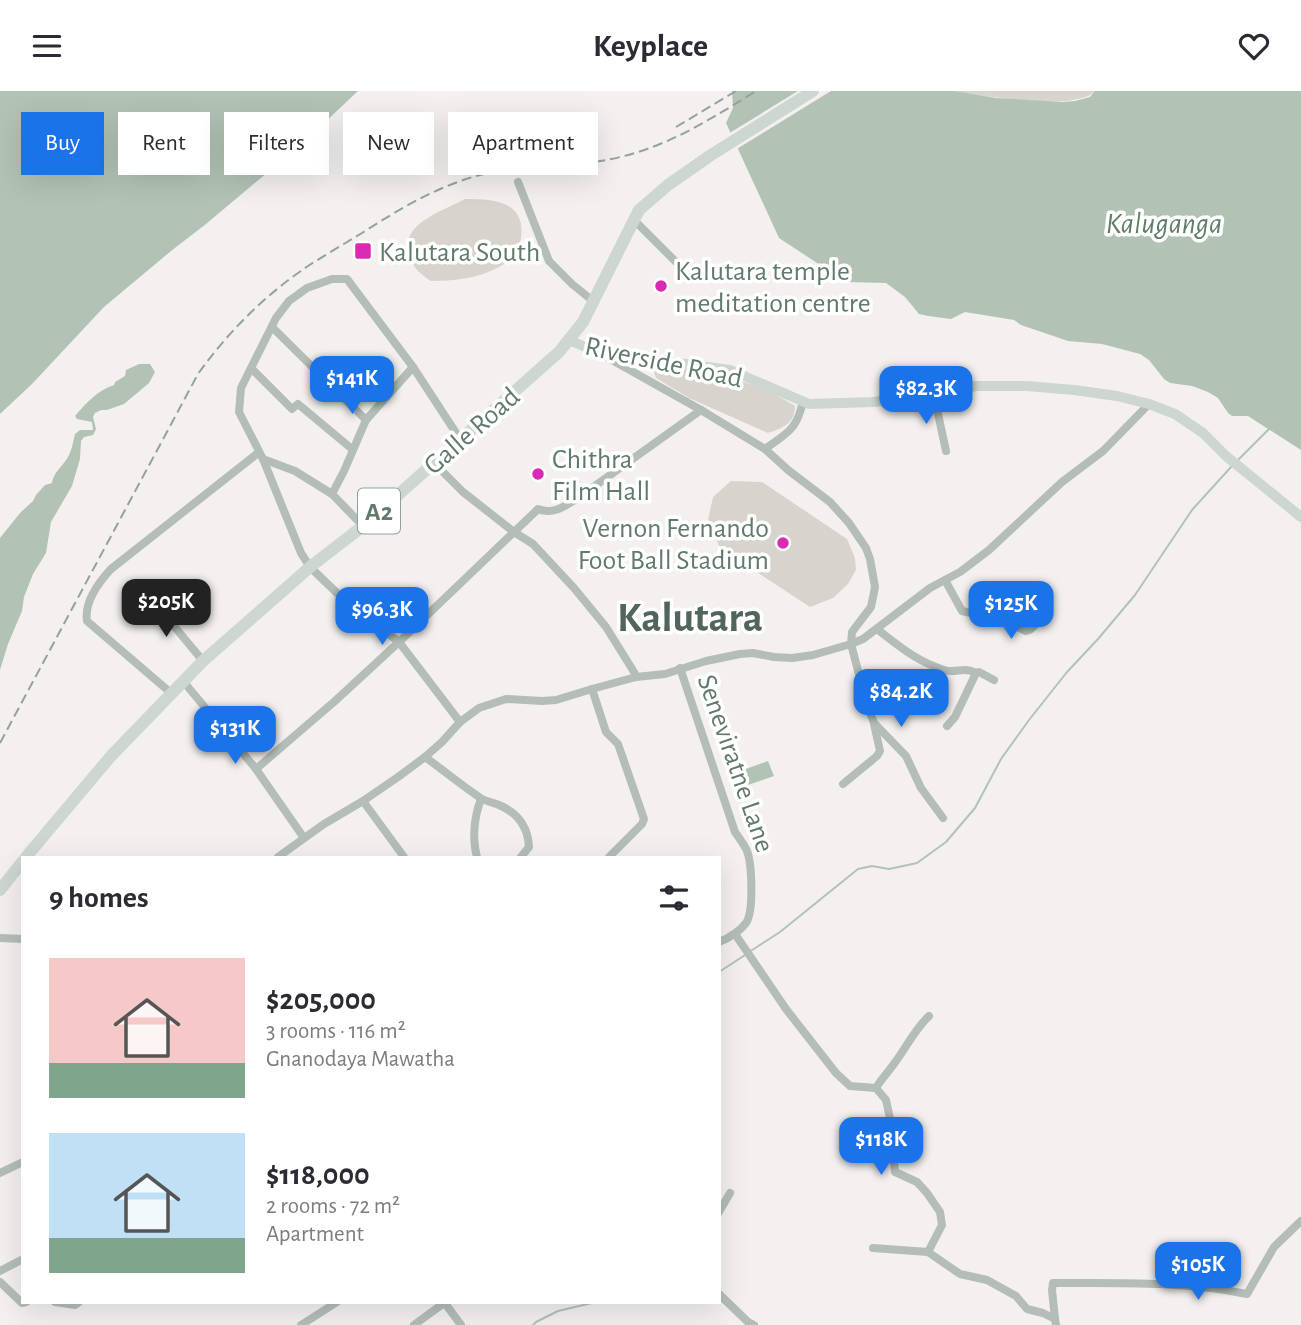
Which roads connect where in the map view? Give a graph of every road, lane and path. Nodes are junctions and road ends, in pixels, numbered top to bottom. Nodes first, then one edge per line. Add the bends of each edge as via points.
1 (813, 91) edge
2 (518, 182) dead end
3 (634, 220) junction
4 (676, 262) dead end
5 (593, 301) junction
6 (272, 327) junction
7 (569, 340) junction
8 (597, 352) junction
9 (413, 367) junction
10 (251, 368) junction
11 (934, 395) junction
12 (803, 401) junction
13 (1149, 404) junction
14 (701, 410) junction
15 (366, 420) junction
16 (460, 439) junction
17 (352, 449) junction
18 (765, 449) junction
19 (946, 451) dead end
20 (260, 456) junction
21 (434, 463) junction
22 (332, 494) junction
23 (1301, 517) edge
24 (363, 526) junction
25 (514, 532) junction
26 (310, 567) junction
27 (945, 580) junction
28 (1038, 594) dead end
29 (154, 597) dead end
30 (877, 629) junction
31 (399, 642) junction
32 (851, 644) junction
33 (203, 661) junction
34 (680, 669) junction
35 (976, 673) junction
36 (636, 677) junction
37 (994, 680) dead end
38 (183, 681) junction
39 (592, 689) junction
40 (171, 693) junction
41 (460, 722) junction
42 (874, 723) junction
43 (947, 726) dead end
44 (425, 757) junction
45 (256, 769) junction
46 (842, 784) dead end
47 (481, 799) junction
48 (363, 801) junction
49 (943, 818) dead end
50 (304, 838) junction
51 (27, 856) edge
52 (279, 856) edge
53 (403, 856) edge
54 (477, 856) edge
55 (522, 856) edge
56 (611, 856) edge
57 (21, 863) edge
58 (2, 885) edge
59 (735, 934) junction
60 (0, 938) edge
61 (21, 939) edge
62 (721, 942) edge
63 (929, 1016) dead end
64 (876, 1088) junction
65 (21, 1164) edge
66 (0, 1173) edge
67 (730, 1193) dead end
68 (721, 1209) edge
69 (1301, 1221) edge
70 (873, 1248) dead end
71 (928, 1252) junction
72 (21, 1260) edge
73 (0, 1271) edge
74 (0, 1282) edge
75 (721, 1296) edge
76 (21, 1302) edge
77 (335, 1304) edge
78 (441, 1304) edge
79 (445, 1304) edge
80 (1055, 1322) edge
81 (301, 1325) edge
82 (414, 1325) edge
83 (461, 1325) edge
84 (754, 1325) edge

1 - 3 highway, Galle Road / A2 via 653,196
2 - 5 street via 550,261
3 - 4 street
3 - 5 highway, Galle Road / A2
5 - 7 highway, Galle Road / A2
6 - 9 street via 289,301 307,288 347,279
6 - 10 street
6 - 15 street
7 - 8 main road, Riverside Road
7 - 16 highway, Galle Road / A2
8 - 12 main road, Riverside Road via 730,370
8 - 14 street
9 - 15 street
9 - 16 street
10 - 17 street via 292,409 298,404
10 - 20 street via 241,388 239,412
11 - 12 main road, Riverside Road via 873,402
11 - 13 main road, Riverside Road via 976,386 1027,386
11 - 19 street
12 - 18 street via 796,424
13 - 23 main road, Riverside Road via 1203,433
13 - 27 street via 1103,451 989,550
14 - 18 street
14 - 25 street via 578,498 556,511 538,509
15 - 17 street
16 - 21 highway, Galle Road / A2
17 - 22 street
18 - 32 street via 830,502 866,548 875,587 871,607 852,632
20 - 22 street
20 - 26 street
20 - 40 street via 111,569 85,611 87,621
21 - 24 highway, Galle Road / A2
21 - 25 street
22 - 24 street
24 - 26 highway, Galle Road / A2
25 - 31 street
25 - 36 street via 533,544 574,588 606,627
26 - 31 street
26 - 33 highway, Galle Road / A2
27 - 28 street via 962,611 1026,631 1049,611
27 - 30 street
29 - 33 street
30 - 32 street
30 - 35 street via 924,662 946,671
31 - 41 street
31 - 45 street
32 - 34 street via 792,658 740,654
32 - 42 street
33 - 38 highway, Galle Road / A2
34 - 36 street
34 - 59 street, Seneviratne Lane via 735,832 751,865 748,921
35 - 37 street
35 - 43 street
36 - 39 street
38 - 40 highway, Galle Road / A2
38 - 45 street
39 - 41 street via 556,700 506,699 479,708
39 - 56 street via 606,732 618,744 644,819
40 - 51 highway, Galle Road / A2 via 111,755
41 - 44 street
42 - 46 street via 880,751
42 - 49 street via 906,756 921,788
44 - 47 street
44 - 48 street
45 - 50 street
47 - 54 street via 474,837
47 - 55 street via 502,806 523,823 529,847
48 - 50 street
48 - 53 street
50 - 52 street
57 - 58 highway, Galle Road / A2
59 - 62 street
59 - 64 street via 836,1073 850,1086
60 - 61 street
63 - 64 street
64 - 71 street via 886,1100 895,1172 917,1182 940,1212 942,1225
65 - 66 street
67 - 68 street
69 - 80 street via 1274,1247 1247,1294 1130,1283 1053,1283
70 - 71 street
71 - 80 street via 960,1275 987,1280 1016,1296 1027,1309
72 - 73 street
74 - 76 street
75 - 84 street
77 - 81 street
78 - 82 street
79 - 83 street

